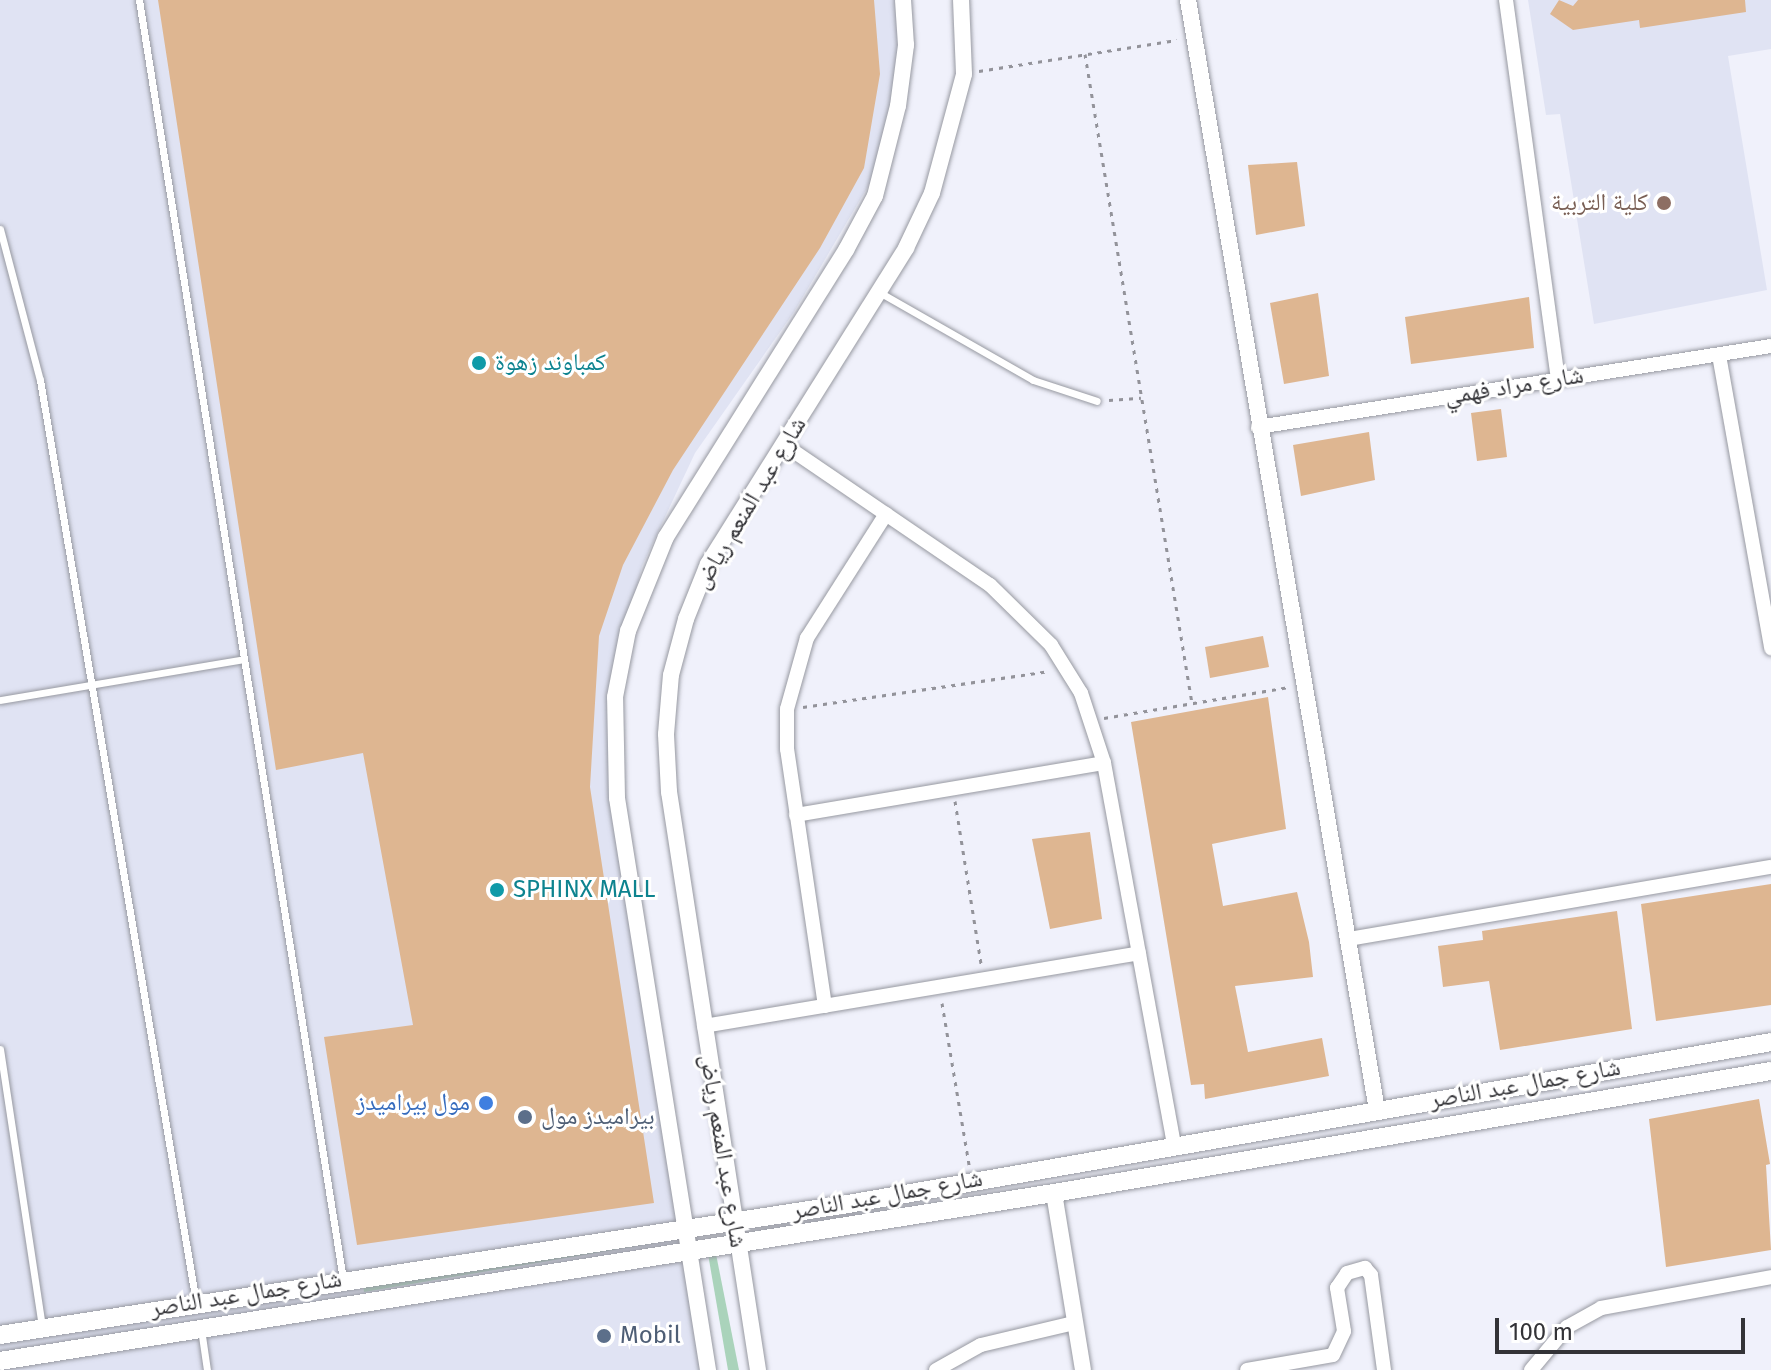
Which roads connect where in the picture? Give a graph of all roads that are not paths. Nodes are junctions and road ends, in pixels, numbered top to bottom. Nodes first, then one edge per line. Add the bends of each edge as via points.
1 (139, 0) edge
2 (903, 0) edge
3 (1188, 0) edge
4 (1506, 0) edge
5 (965, 4) edge
6 (0, 229) edge
7 (879, 292) junction
8 (1771, 346) edge
9 (1719, 355) junction
10 (1558, 379) junction
11 (1097, 401) road end
12 (1258, 427) junction
13 (783, 444) junction
14 (886, 514) junction
15 (1771, 648) edge
16 (244, 659) junction
17 (93, 685) junction
18 (0, 700) edge
19 (1104, 763) junction
20 (796, 815) junction
21 (1771, 867) edge
22 (1349, 939) junction
23 (1139, 953) junction
24 (825, 1006) junction
25 (704, 1026) junction
26 (1771, 1042) edge
27 (0, 1049) edge
28 (1771, 1071) edge
29 (1377, 1110) junction
30 (1174, 1145) junction
31 (1054, 1193) junction
32 (734, 1218) junction
33 (688, 1225) junction
34 (737, 1244) junction
35 (691, 1251) junction
36 (1771, 1277) edge
37 (343, 1279) junction
38 (196, 1302) junction
39 (1074, 1323) junction
40 (42, 1327) junction
41 (201, 1328) junction
42 (0, 1335) edge
43 (0, 1361) edge
44 (1298, 1366) edge
45 (207, 1370) edge
46 (708, 1370) edge
47 (758, 1370) edge
48 (936, 1370) edge
49 (1083, 1370) edge
50 (1247, 1370) edge
51 (1384, 1370) edge
52 (1531, 1370) edge

1 - 16 lane
2 - 33 street, شارع عبد المنعم رياض via 906,45 898,106 875,196 666,537 638,599 620,664 613,731 617,798
3 - 12 street
4 - 10 street
5 - 7 street, شارع عبد المنعم رياض via 964,74 932,193
6 - 17 lane via 40,380
7 - 11 lane via 1033,380
7 - 13 street, شارع عبد المنعم رياض
8 - 9 street, شارع مراد فهمي
9 - 10 street, شارع مراد فهمي
9 - 15 street
10 - 12 street, شارع مراد فهمي
12 - 22 street
13 - 14 street
13 - 25 street, شارع عبد المنعم رياض via 708,564 671,675 666,763
14 - 19 street via 1012,604 1067,668 1092,719
14 - 20 street via 807,638 787,709
16 - 17 lane
16 - 37 lane
17 - 18 lane
17 - 38 lane
19 - 20 street
19 - 23 street
20 - 24 street
21 - 22 street
22 - 29 street
23 - 24 street
23 - 30 street
24 - 25 street
25 - 32 street, شارع عبد المنعم رياض
26 - 29 main road, شارع جمال عبد الناصر
27 - 40 lane
28 - 31 main road, شارع جمال عبد الناصر
29 - 30 main road, شارع جمال عبد الناصر
30 - 32 main road, شارع جمال عبد الناصر via 848,1204
31 - 34 main road, شارع جمال عبد الناصر
31 - 39 street
32 - 33 main road, شارع جمال عبد الناصر
32 - 34 street, شارع عبد المنعم رياض
33 - 35 street, شارع عبد المنعم رياض
33 - 37 main road, شارع جمال عبد الناصر
34 - 35 main road, شارع جمال عبد الناصر
34 - 47 street, شارع عبد المنعم رياض
35 - 41 main road, شارع جمال عبد الناصر
35 - 46 street, شارع عبد المنعم رياض
36 - 52 street via 1601,1308 1567,1327
37 - 38 main road, شارع جمال عبد الناصر
38 - 40 main road, شارع جمال عبد الناصر
39 - 48 street via 981,1345
39 - 49 street
40 - 42 main road, شارع جمال عبد الناصر
41 - 43 main road, شارع جمال عبد الناصر
41 - 45 lane
44 - 50 street
44 - 51 street via 1338,1351 1344,1331 1337,1288 1347,1273 1365,1268 1371,1275

